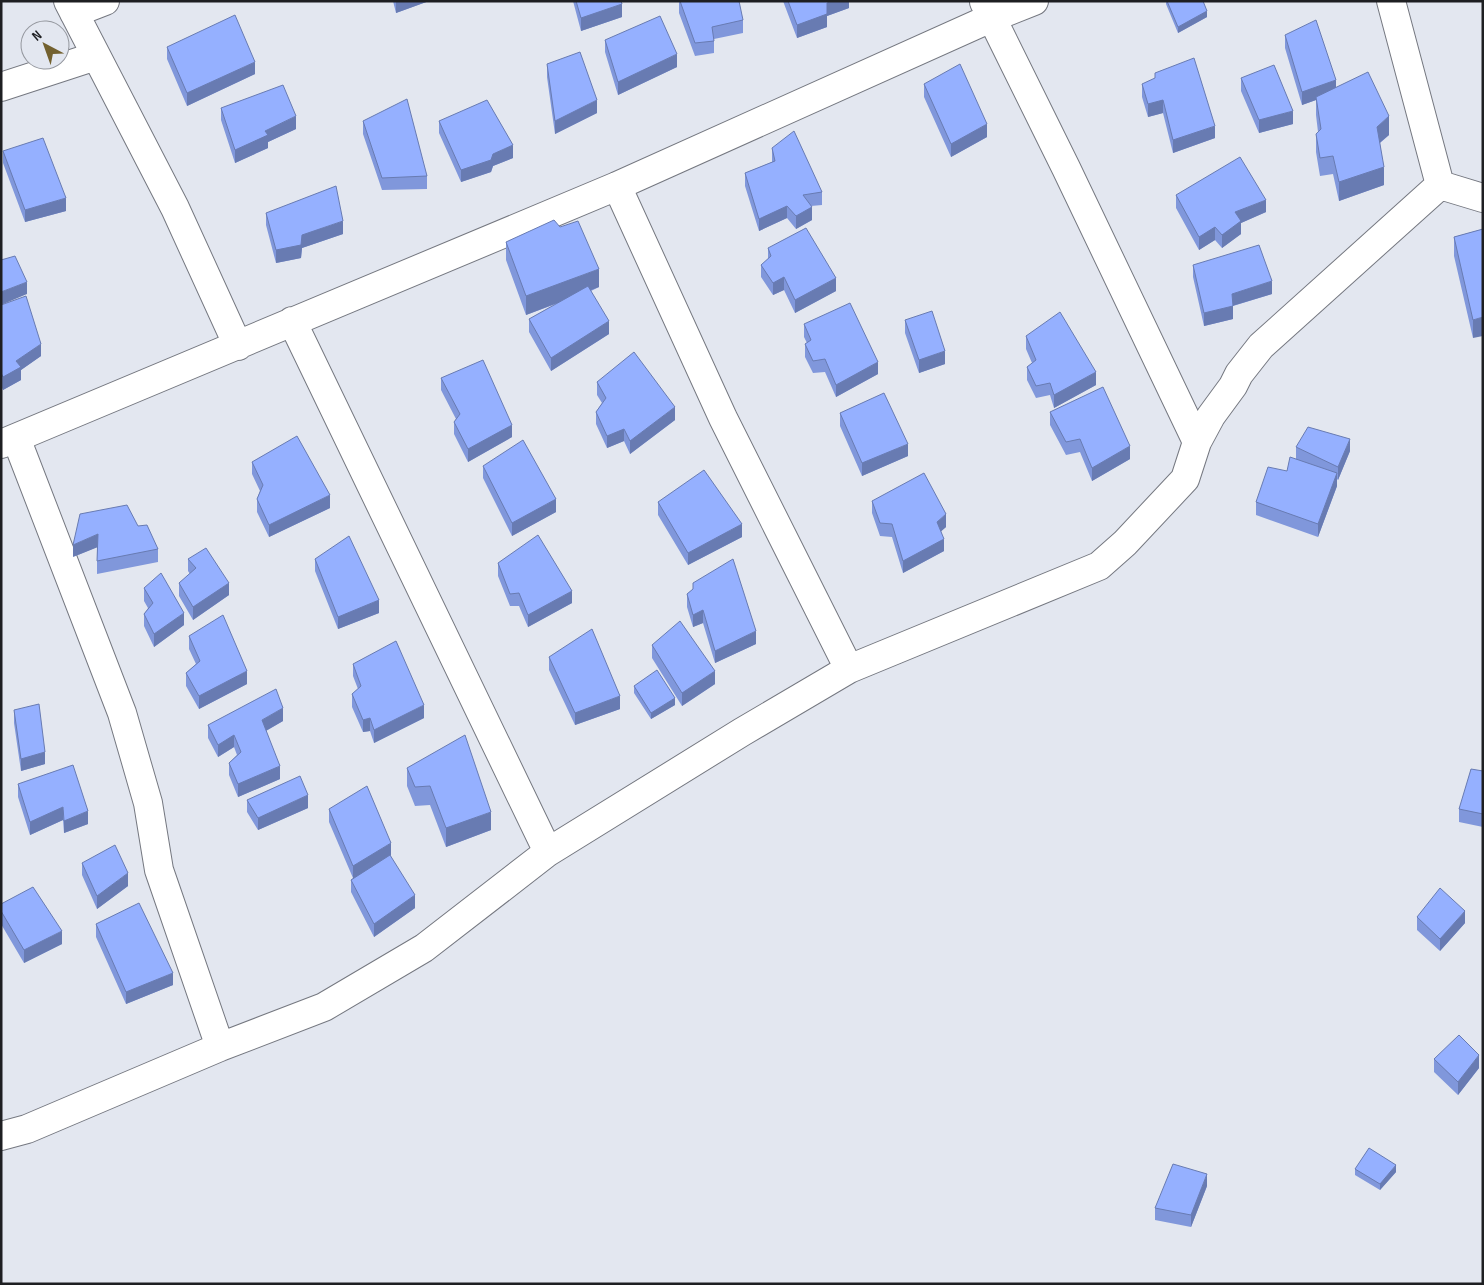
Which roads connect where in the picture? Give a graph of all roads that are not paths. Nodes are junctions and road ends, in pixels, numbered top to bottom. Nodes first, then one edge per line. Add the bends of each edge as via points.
1 (106, 1) edge
2 (1034, 1) edge
3 (1391, 1) edge
4 (71, 7) edge
5 (987, 10) edge
6 (96, 56) junction
7 (1, 87) edge
8 (617, 186) junction
9 (1440, 186) junction
10 (1483, 198) edge
11 (292, 321) junction
12 (238, 346) junction
13 (9, 441) edge
14 (1196, 442) junction
15 (849, 669) junction
16 (548, 852) junction
17 (220, 1047) junction
18 (1, 1136) edge

1 - 4 street
2 - 5 street
3 - 9 street
4 - 6 street
5 - 8 street
5 - 14 street
6 - 7 street
6 - 12 street via 175,208
8 - 11 street
8 - 15 street via 723,418
9 - 10 street
9 - 14 street via 1261,346 1239,374
11 - 12 street
11 - 16 street
12 - 13 street
13 - 17 street via 122,713 148,803 159,870
14 - 15 street via 1185,479 1099,566
15 - 16 street
16 - 17 street via 424,948 324,1007
17 - 18 street via 27,1129

